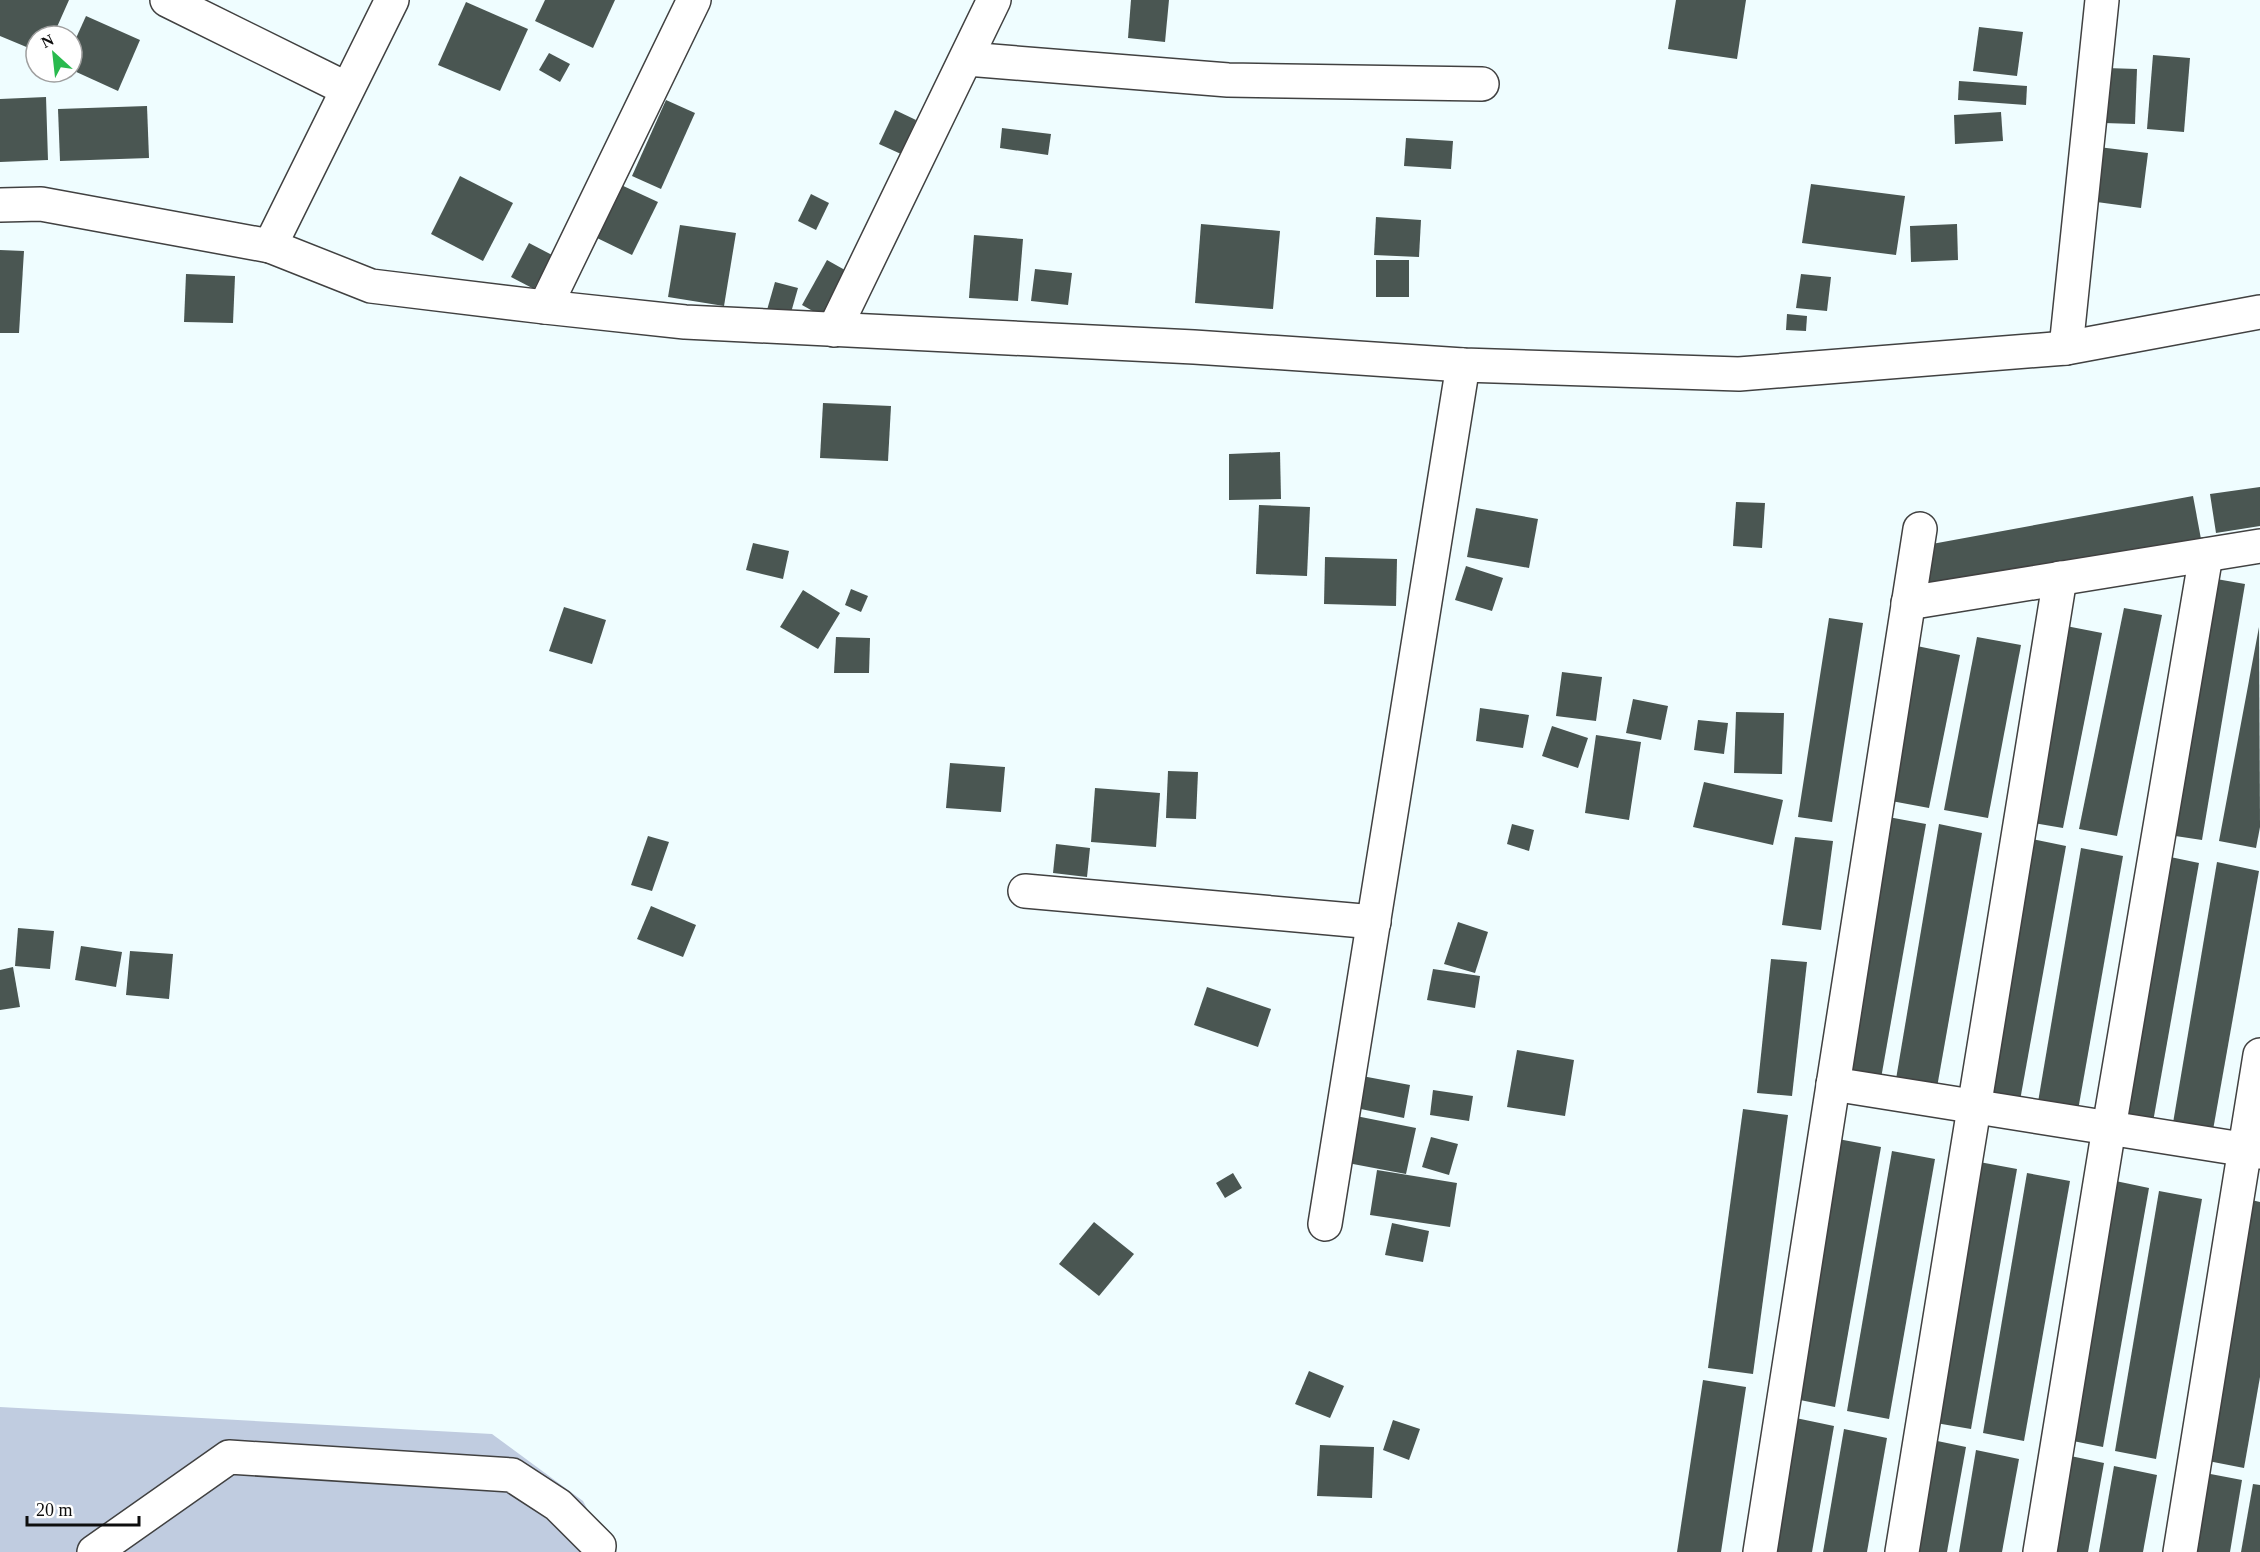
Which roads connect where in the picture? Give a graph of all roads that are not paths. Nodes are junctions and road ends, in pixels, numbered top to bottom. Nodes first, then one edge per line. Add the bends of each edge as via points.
1 (167, 0) edge
2 (392, 0) edge
3 (694, 0) edge
4 (994, 0) edge
5 (2102, 0) edge
6 (967, 59) junction
7 (1482, 84) dead end
8 (347, 89) junction
9 (0, 205) edge
10 (270, 246) junction
11 (545, 307) junction
12 (2260, 312) edge
13 (834, 330) junction
14 (2066, 348) junction
15 (1463, 365) junction
16 (1920, 529) dead end
17 (2260, 546) edge
18 (2206, 555) junction
19 (2060, 579) junction
20 (1908, 603) junction
21 (1025, 891) dead end
22 (1374, 922) junction
23 (2260, 1055) edge
24 (1833, 1084) junction
25 (1974, 1107) junction
26 (2109, 1128) junction
27 (2252, 1150) edge
28 (1325, 1224) dead end
29 (94, 1552) edge
30 (598, 1552) edge
31 (1760, 1552) edge
32 (1902, 1552) edge
33 (2040, 1552) edge
34 (2180, 1552) edge

1 - 8 street
2 - 8 street
3 - 11 street
4 - 6 street
5 - 14 street
6 - 7 street via 1228,80
6 - 13 street
8 - 10 street
9 - 10 street via 41,204
10 - 11 street via 371,286
11 - 13 street via 686,322
12 - 14 street
13 - 15 street via 1194,347
14 - 15 street via 1739,374
15 - 22 street
16 - 20 street
17 - 18 street
18 - 19 street
18 - 26 street
19 - 20 street
19 - 25 street
20 - 24 street
21 - 22 street
22 - 28 street
23 - 27 street
24 - 25 street
24 - 31 street
25 - 26 street
25 - 32 street
26 - 27 street
26 - 33 street
27 - 34 street
29 - 30 street via 229,1457 512,1475 558,1505 599,1546

